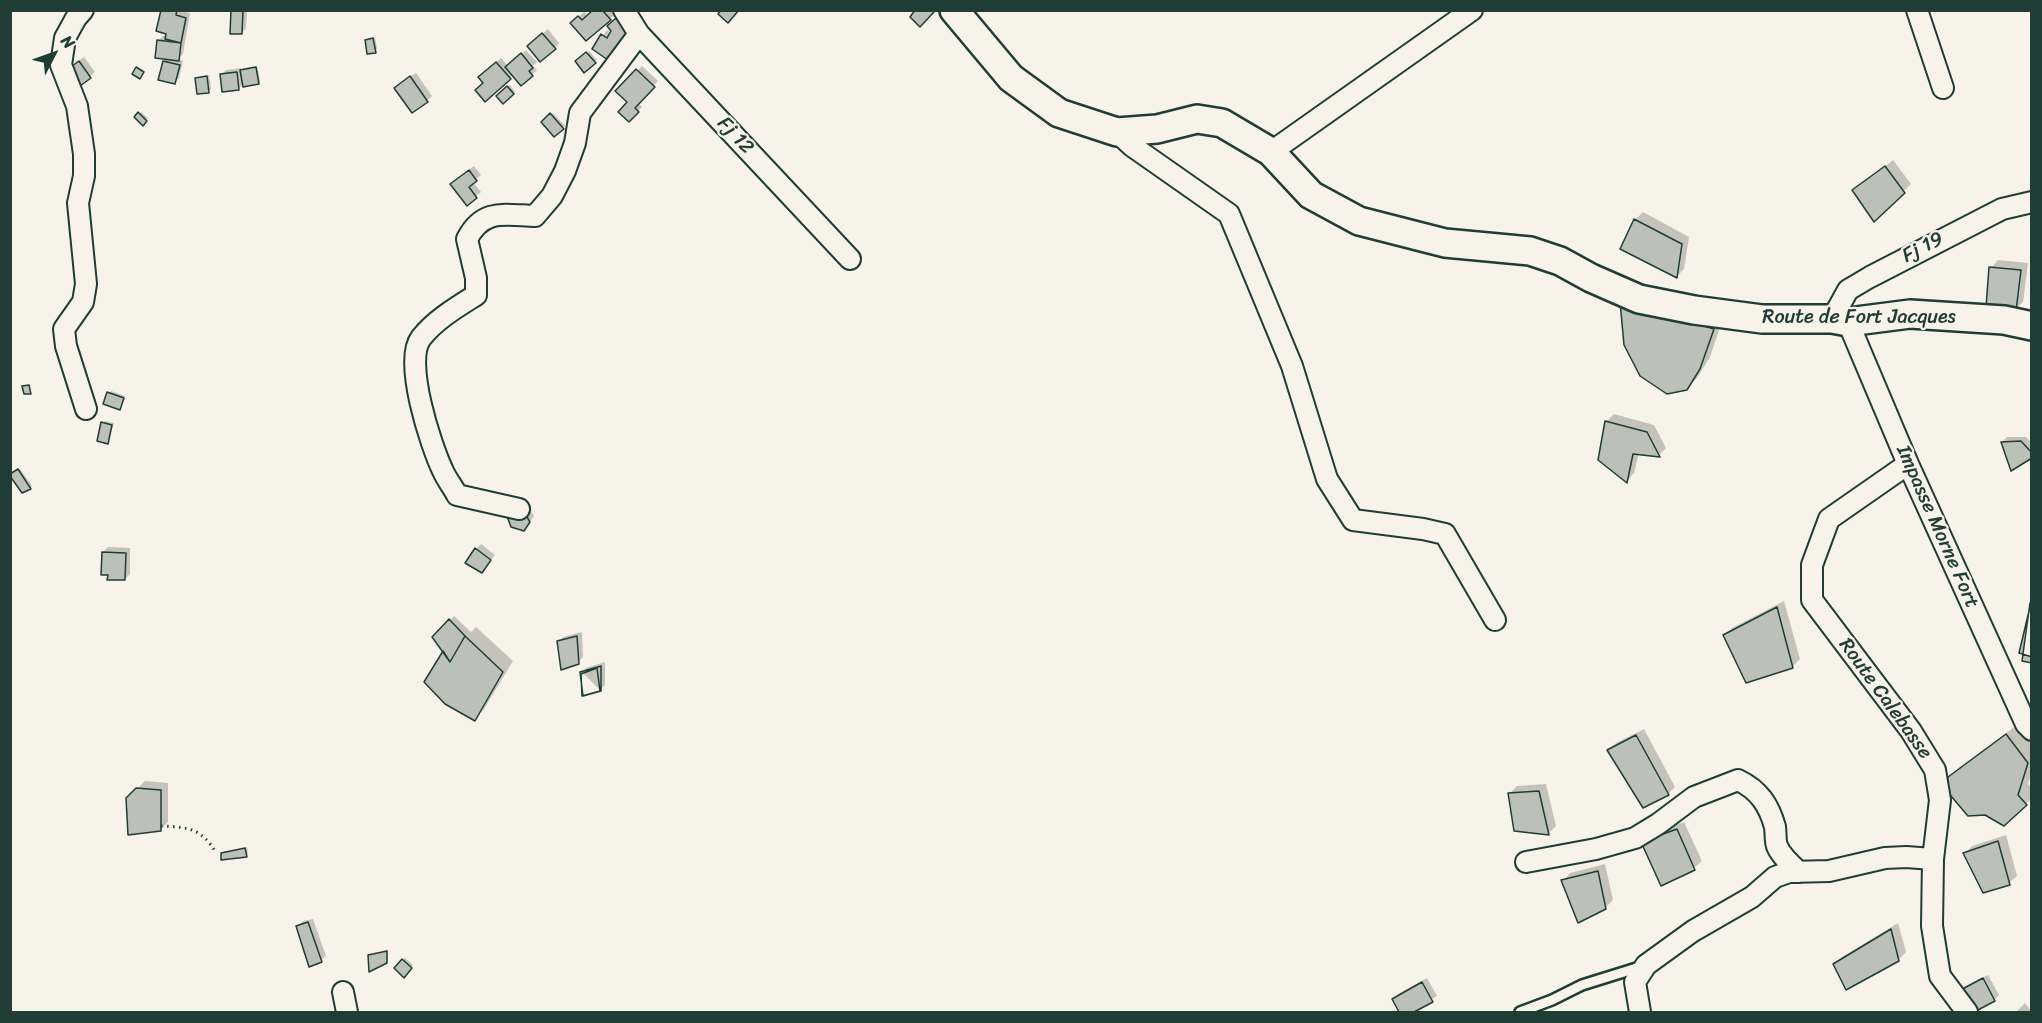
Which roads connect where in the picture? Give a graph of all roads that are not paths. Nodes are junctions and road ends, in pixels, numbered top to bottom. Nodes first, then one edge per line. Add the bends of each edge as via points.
1 (83, 10) edge
2 (624, 10) edge
3 (954, 10) edge
4 (1472, 10) edge
5 (1917, 10) edge
6 (639, 34) junction
7 (1943, 88) dead end
8 (1117, 132) junction
9 (1271, 152) junction
10 (2031, 202) edge
11 (850, 259) dead end
12 (1840, 320) junction
13 (2031, 326) edge
14 (86, 409) dead end
15 (1908, 464) junction
16 (519, 509) dead end
17 (1495, 620) dead end
18 (2031, 730) edge
19 (1933, 859) junction
20 (1526, 862) dead end
21 (1799, 872) junction
22 (1646, 965) junction
23 (343, 992) dead end
24 (347, 1012) edge
25 (1520, 1012) edge
26 (1640, 1012) edge
27 (1967, 1012) edge

1 - 14 street via 65,38 61,65 77,106 84,154 78,203 86,284 83,302 63,329
2 - 6 street, Fj 12
3 - 8 street, Route de Fort Jacques via 1011,78 1059,113
4 - 9 street
5 - 7 street
6 - 11 street, Fj 12
6 - 16 street via 580,113 575,143 552,196 535,216 502,215 486,218 473,227 467,240 476,295 419,339 419,402 444,473 457,495
8 - 9 street, Route de Fort Jacques via 1157,129 1197,119 1222,123
8 - 17 street via 1229,214 1292,366 1327,479 1353,520 1445,534
9 - 12 street, Route de Fort Jacques via 1311,195 1359,220 1445,243 1530,251 1560,261 1638,299 1762,319
10 - 12 street, Fj 19 via 2002,209 1870,276 1848,290
12 - 13 street, Route de Fort Jacques via 1910,314 2004,320
12 - 15 street, Impasse Morne Fort
15 - 18 street, Impasse Morne Fort
15 - 19 street, Route Calebasse via 1829,519 1812,565 1812,600 1911,731 1935,770 1940,800
19 - 21 street via 1885,858 1829,871
19 - 27 street, Route Calebasse via 1932,926 1940,976
20 - 21 street via 1635,838 1694,797 1738,780 1754,788 1766,805 1778,847
21 - 22 street via 1775,877 1752,897 1693,931
22 - 25 lane via 1582,985
22 - 26 street via 1635,982
23 - 24 street

